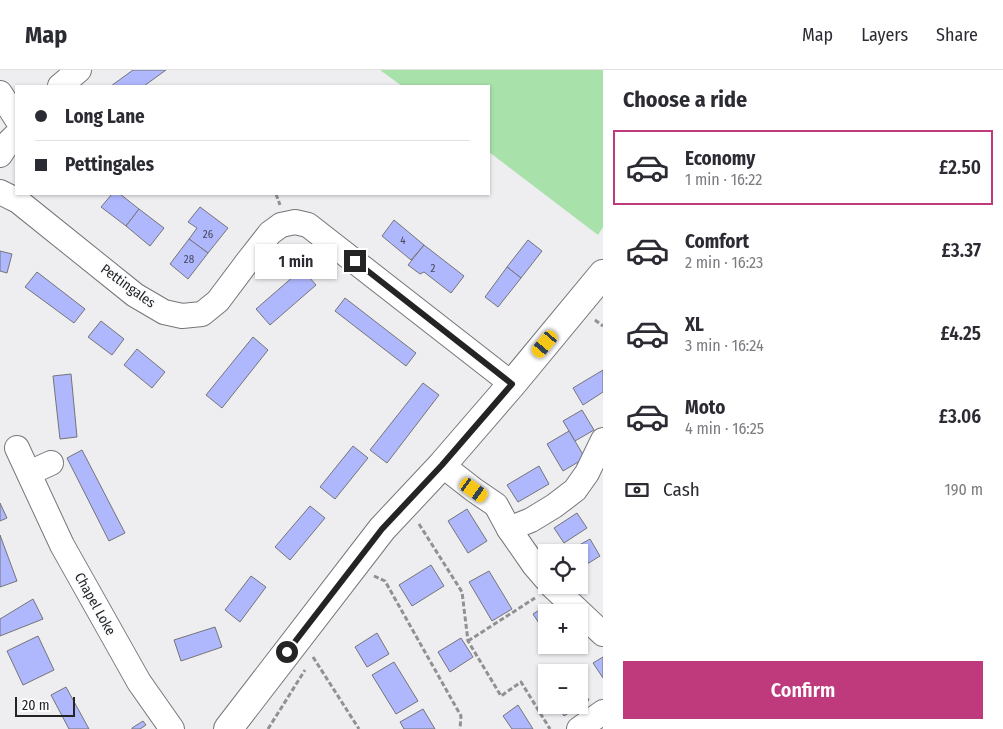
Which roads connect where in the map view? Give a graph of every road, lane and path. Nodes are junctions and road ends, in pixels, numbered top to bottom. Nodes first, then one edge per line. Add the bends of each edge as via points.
1 (79, 70) edge
2 (61, 85) edge
3 (0, 93) edge
4 (15, 116) edge
5 (15, 135) edge
6 (0, 155) edge
7 (0, 192) edge
8 (603, 274) edge
9 (512, 384) junction
10 (603, 440) edge
11 (17, 448) dead end
12 (51, 463) dead end
13 (442, 465) junction
14 (29, 474) junction
15 (412, 527) dead end
16 (509, 529) junction
17 (538, 570) edge
18 (367, 573) dead end
19 (538, 592) edge
20 (561, 594) edge
21 (603, 634) edge
22 (468, 641) junction
23 (314, 657) dead end
24 (603, 712) edge
25 (172, 729) edge
26 (228, 729) edge
27 (359, 729) edge
28 (460, 729) edge
29 (550, 729) edge
30 (578, 729) edge

1 - 2 street
3 - 4 street
5 - 6 street
7 - 9 street, Pettingales via 18,201 135,295 164,312 182,316 202,314 218,302 270,234 281,225 295,222 308,225
8 - 9 street
9 - 13 street
10 - 16 street via 575,490 531,520
11 - 14 street, Chapel Loke
12 - 14 street
13 - 16 street via 496,505
13 - 26 street via 382,529
14 - 25 street, Chapel Loke via 62,545 139,682
15 - 22 path via 419,524 462,592
16 - 17 street
18 - 28 path via 385,581 461,716
19 - 22 path
20 - 21 street
22 - 29 path via 501,696 521,682
23 - 27 path
24 - 30 street

